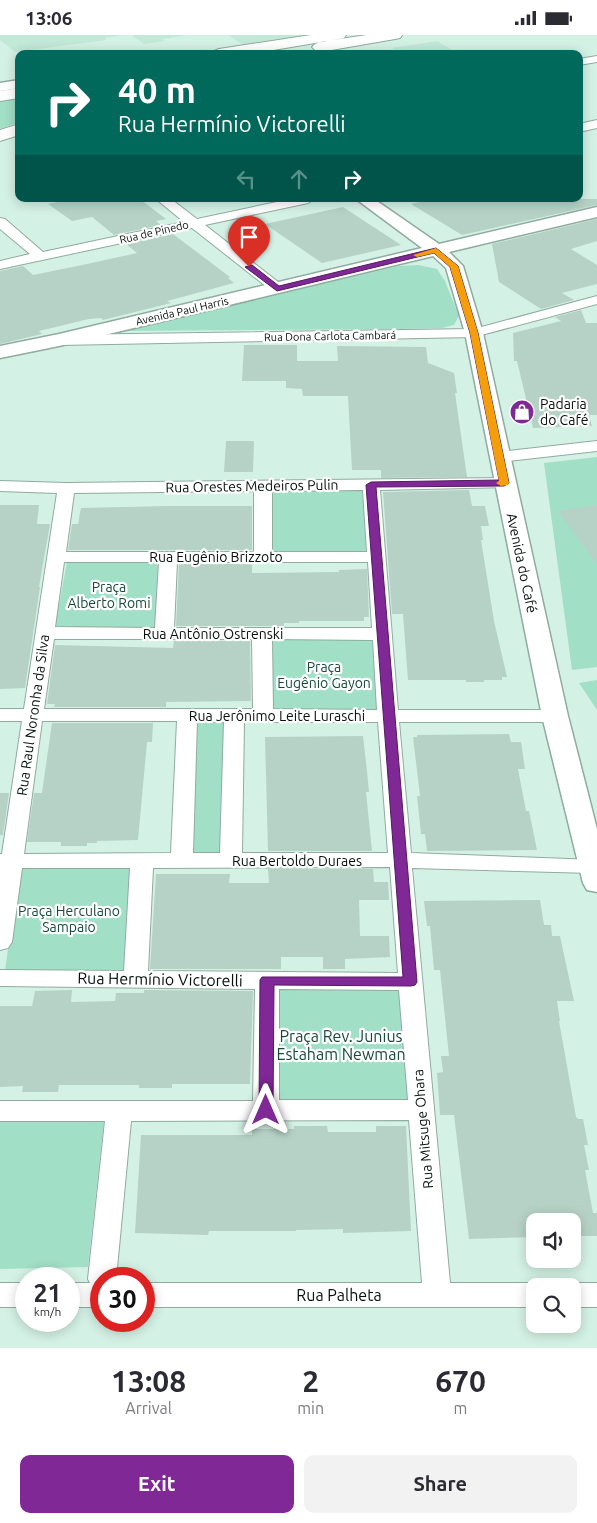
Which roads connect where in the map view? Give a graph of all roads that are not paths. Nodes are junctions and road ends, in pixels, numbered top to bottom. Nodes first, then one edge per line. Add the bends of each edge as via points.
1 (339, 35) edge
2 (396, 35) edge
3 (247, 50) edge
4 (302, 50) edge
5 (597, 59) edge
6 (583, 61) edge
7 (15, 85) edge
8 (0, 87) edge
9 (15, 94) edge
10 (0, 96) edge
11 (597, 124) edge
12 (583, 127) edge
13 (15, 130) edge
14 (0, 136) edge
15 (167, 202) edge
16 (294, 202) edge
17 (368, 202) edge
18 (597, 211) edge
19 (0, 222) edge
20 (194, 223) junction
21 (436, 250) junction
22 (41, 257) junction
23 (0, 265) edge
24 (277, 288) junction
25 (597, 300) edge
26 (474, 333) junction
27 (59, 340) junction
28 (0, 352) edge
29 (597, 446) edge
30 (500, 457) junction
31 (504, 483) junction
32 (371, 485) junction
33 (0, 486) edge
34 (263, 486) junction
35 (66, 488) junction
36 (56, 557) junction
37 (168, 557) junction
38 (263, 557) junction
39 (376, 557) junction
40 (45, 633) junction
41 (164, 633) junction
42 (262, 634) junction
43 (382, 634) junction
44 (33, 714) junction
45 (0, 715) edge
46 (187, 715) junction
47 (234, 716) junction
48 (263, 716) junction
49 (555, 716) junction
50 (388, 717) junction
51 (400, 860) junction
52 (6, 861) edge
53 (142, 861) junction
54 (182, 861) junction
55 (231, 861) junction
56 (595, 875) edge
57 (0, 942) edge
58 (0, 977) edge
59 (136, 979) junction
60 (267, 980) junction
61 (411, 982) junction
62 (266, 1110) junction
63 (422, 1110) junction
64 (0, 1111) edge
65 (119, 1111) junction
66 (103, 1267) edge
67 (0, 1295) edge
68 (15, 1295) edge
69 (155, 1295) edge
70 (437, 1295) junction
71 (526, 1295) edge
72 (581, 1295) edge
73 (597, 1295) edge

1 - 3 main road
2 - 4 main road
5 - 6 street
7 - 8 street
9 - 10 main road
11 - 12 street
13 - 14 main road
15 - 20 street
16 - 20 street, Rua de Pinedo
17 - 21 street, Avenida do Café
18 - 21 street, Avenida Paul Harris
19 - 22 street
20 - 22 street, Rua de Pinedo
20 - 24 street
21 - 24 street, Avenida Paul Harris
21 - 26 street, Avenida do Café via 454,266
22 - 23 street, Rua de Pinedo
24 - 27 street, Avenida Paul Harris
25 - 26 street, Rua Dona Carlota Cambará
26 - 27 street, Rua Dona Carlota Cambará
26 - 30 street, Avenida do Café
27 - 28 street, Avenida Paul Harris
29 - 30 street
30 - 31 street, Avenida do Café
31 - 32 street, Rua Orestes Medeiros Pulin
31 - 49 street, Avenida do Café
32 - 34 street, Rua Orestes Medeiros Pulin
32 - 39 street, Rua Mitsuge Ohara
33 - 35 street, Rua Orestes Medeiros Pulin
34 - 35 street, Rua Orestes Medeiros Pulin
34 - 38 street
35 - 36 street, Rua Raul Noronha da Silva
36 - 37 street, Rua Eugênio Brizzoto
36 - 40 street, Rua Raul Noronha da Silva
37 - 38 street, Rua Eugênio Brizzoto
37 - 41 street
38 - 39 street, Rua Eugênio Brizzoto
39 - 43 street, Rua Mitsuge Ohara
40 - 41 street, Rua Antônio Ostrenski
40 - 44 street, Rua Raul Noronha da Silva
41 - 42 street, Rua Antônio Ostrenski
42 - 43 street, Rua Antônio Ostrenski
42 - 48 street
43 - 50 street, Rua Mitsuge Ohara
44 - 45 street, Rua Jerônimo Leite Luraschi
44 - 46 street, Rua Jerônimo Leite Luraschi
44 - 52 street, Rua Raul Noronha da Silva
46 - 47 street, Rua Jerônimo Leite Luraschi
46 - 54 street
47 - 48 street, Rua Jerônimo Leite Luraschi
47 - 55 street
48 - 50 street, Rua Jerônimo Leite Luraschi
49 - 50 street, Rua Jerônimo Leite Luraschi
49 - 56 street, Avenida do Café
50 - 51 street, Rua Mitsuge Ohara
51 - 55 street, Rua Bertoldo Duraes
51 - 56 street, Rua Bertoldo Duraes
51 - 61 street, Rua Mitsuge Ohara
52 - 53 street, Rua Bertoldo Duraes
52 - 57 street, Rua Raul Noronha da Silva
53 - 54 street, Rua Bertoldo Duraes
53 - 59 street
54 - 55 street, Rua Bertoldo Duraes
58 - 59 street, Rua Hermínio Victorelli
59 - 60 street, Rua Hermínio Victorelli
60 - 61 street, Rua Hermínio Victorelli
60 - 62 street
61 - 63 street, Rua Mitsuge Ohara
62 - 63 street
62 - 65 street
63 - 70 street, Rua Mitsuge Ohara
64 - 65 street
65 - 66 street
67 - 68 street
69 - 70 street, Rua Palheta
70 - 71 street, Rua Palheta
72 - 73 street

